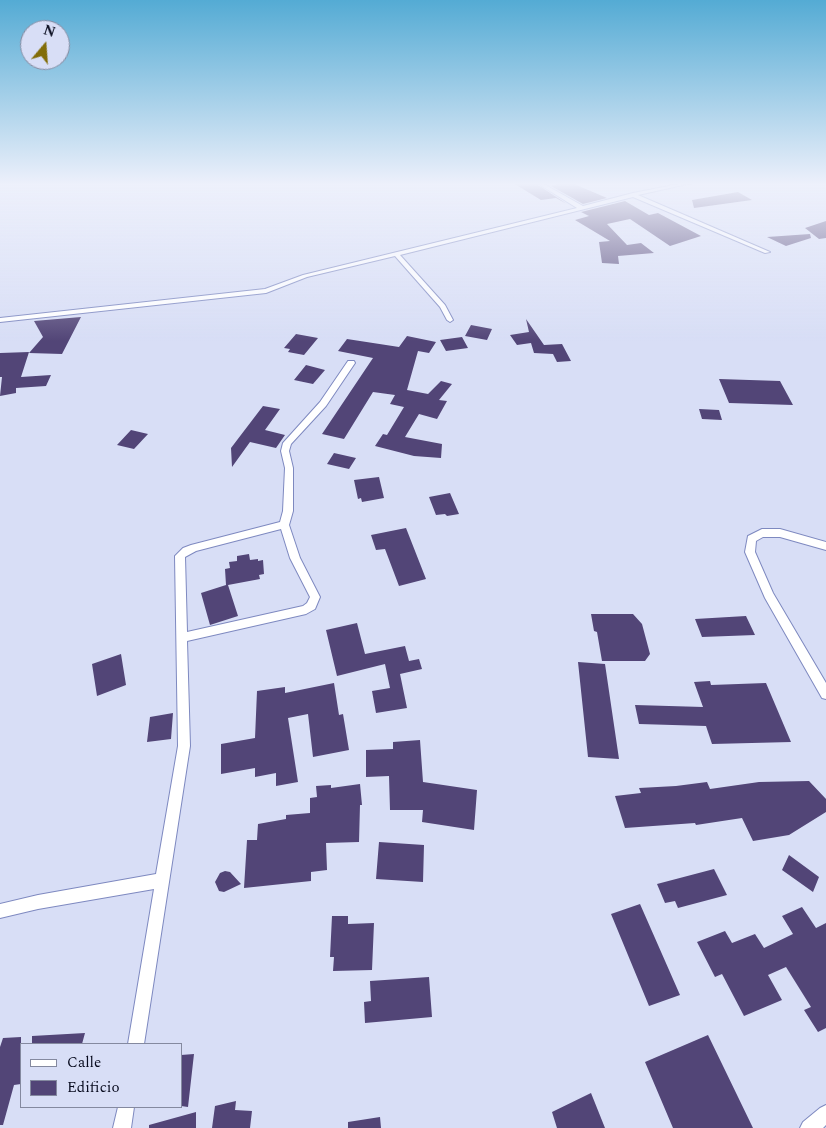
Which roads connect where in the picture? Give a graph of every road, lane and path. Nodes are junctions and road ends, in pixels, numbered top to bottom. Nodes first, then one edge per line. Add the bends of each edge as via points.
1 (470, 236) edge
2 (729, 236) edge
3 (767, 252) dead end
4 (396, 254) junction
5 (0, 320) edge
6 (450, 320) dead end
7 (351, 363) dead end
8 (284, 525) junction
9 (826, 546) edge
10 (182, 638) junction
11 (826, 694) edge
12 (164, 880) junction
13 (0, 911) edge
14 (136, 1043) edge
15 (126, 1108) edge
16 (826, 1114) edge
17 (122, 1128) edge
18 (809, 1128) edge

1 - 4 street
2 - 3 street
4 - 5 street via 305,276 266,291
4 - 6 street via 443,306
7 - 8 street via 323,404 287,443 285,451 290,468
8 - 10 street via 194,548 180,556
8 - 10 street via 295,558 315,598 311,606 306,610
9 - 11 street via 780,533 762,533 751,539 750,552 768,595
10 - 12 street via 184,746
12 - 13 street
12 - 14 street
15 - 17 street
16 - 18 street

